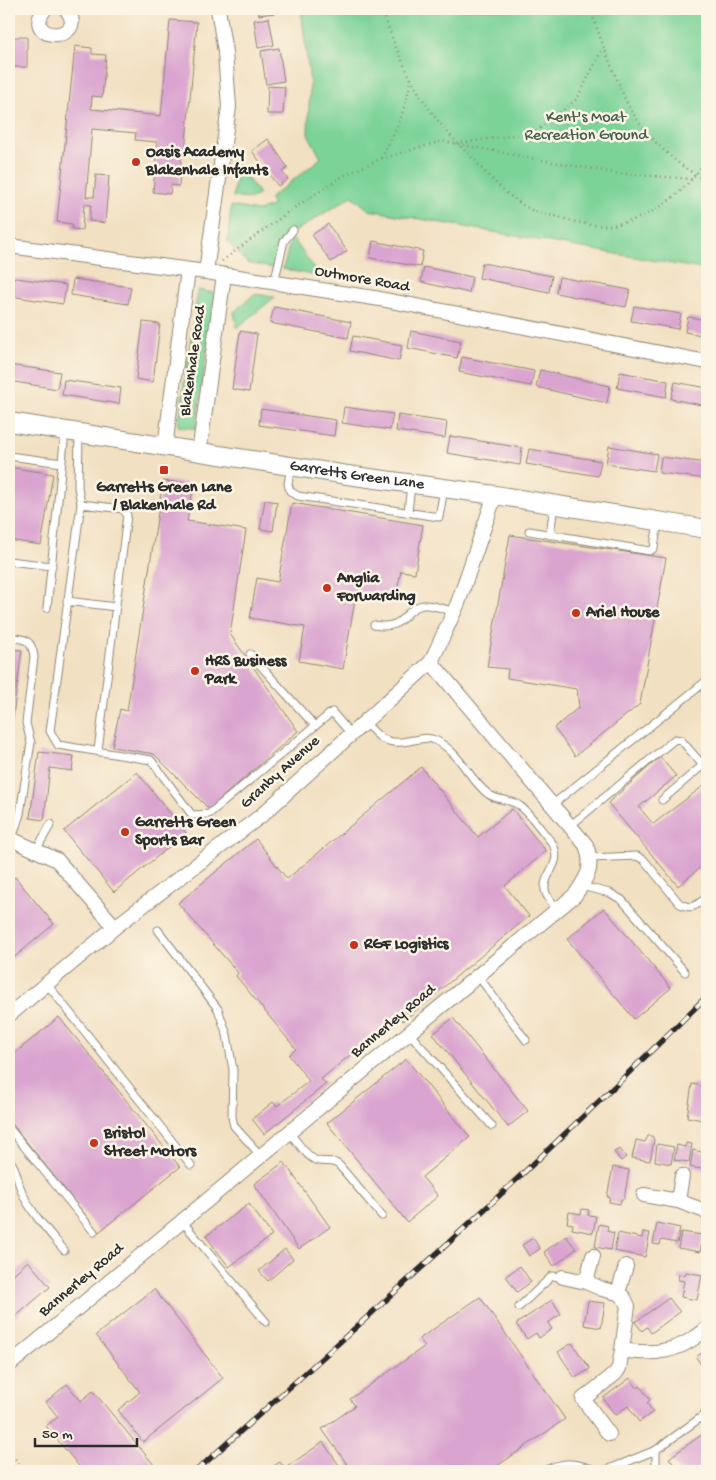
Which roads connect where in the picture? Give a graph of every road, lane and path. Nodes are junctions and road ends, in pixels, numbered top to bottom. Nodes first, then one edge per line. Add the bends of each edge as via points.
1 (44, 9) edge
2 (66, 9) edge
3 (218, 9) edge
4 (382, 9) edge
5 (590, 9) edge
6 (603, 48) junction
7 (411, 78) junction
8 (458, 144) junction
9 (380, 159) junction
10 (707, 159) edge
11 (696, 175) junction
12 (692, 179) junction
13 (707, 181) edge
14 (293, 230) dead end
15 (9, 246) edge
16 (188, 270) junction
17 (206, 272) junction
18 (224, 275) junction
19 (274, 283) junction
20 (707, 362) edge
21 (9, 422) edge
22 (72, 433) junction
23 (165, 447) junction
24 (199, 452) junction
25 (9, 456) edge
26 (62, 463) junction
27 (291, 467) junction
28 (412, 484) junction
29 (444, 488) junction
30 (495, 494) junction
31 (81, 504) junction
32 (554, 504) junction
33 (408, 512) junction
34 (658, 521) junction
35 (707, 529) edge
36 (529, 531) dead end
37 (550, 535) junction
38 (9, 561) edge
39 (52, 566) junction
40 (67, 601) junction
41 (116, 607) junction
42 (48, 608) dead end
43 (454, 612) junction
44 (374, 625) dead end
45 (9, 637) edge
46 (250, 654) dead end
47 (431, 662) junction
48 (706, 682) edge
49 (364, 722) junction
50 (315, 726) junction
51 (351, 734) junction
52 (98, 752) junction
53 (705, 767) edge
54 (662, 800) dead end
55 (552, 804) junction
56 (51, 824) dead end
57 (570, 826) junction
58 (10, 838) edge
59 (36, 850) junction
60 (590, 858) junction
61 (581, 886) junction
62 (707, 897) edge
63 (557, 910) junction
64 (115, 927) junction
65 (158, 930) dead end
66 (685, 972) dead end
67 (478, 976) junction
68 (46, 984) junction
69 (9, 1015) edge
70 (409, 1033) junction
71 (526, 1040) dead end
72 (492, 1126) dead end
73 (9, 1128) edge
74 (289, 1132) junction
75 (261, 1156) junction
76 (9, 1159) edge
77 (191, 1165) dead end
78 (682, 1176) dead end
79 (644, 1195) dead end
80 (678, 1201) junction
81 (707, 1213) edge
82 (382, 1216) dead end
83 (182, 1221) junction
84 (94, 1232) dead end
85 (64, 1250) dead end
86 (593, 1256) dead end
87 (626, 1266) dead end
88 (563, 1277) joint
89 (586, 1282) junction
90 (618, 1293) junction
91 (519, 1307) dead end
92 (266, 1322) dead end
93 (707, 1328) edge
94 (622, 1350) junction
95 (9, 1365) edge
96 (707, 1413) edge
97 (609, 1434) dead end
98 (656, 1450) junction
99 (9, 1451) edge
100 (25, 1471) edge
101 (543, 1471) edge
102 (599, 1471) edge
103 (656, 1471) edge

1 - 2 street via 40,23 45,32 55,36 64,33 70,24 70,14
3 - 17 street via 229,107
4 - 7 path
5 - 6 path
6 - 8 path via 577,99 535,132
6 - 11 path via 631,111 667,153
7 - 8 path via 439,122
7 - 9 path via 402,115
8 - 9 path via 442,141
8 - 12 path via 615,172
8 - 12 path via 496,184 528,209 578,223 610,225 636,219 663,205
9 - 17 path via 343,176
10 - 11 path
11 - 12 path
11 - 13 path
14 - 19 lane via 284,241
15 - 16 street, Outmore Road
16 - 17 street, Outmore Road
16 - 23 street, Blakenhale Road
17 - 18 street, Outmore Road
18 - 19 street, Outmore Road
18 - 24 street, Blakenhale Road
19 - 20 street, Outmore Road
21 - 22 street, Garretts Green Lane
22 - 23 street, Garretts Green Lane
22 - 26 lane
22 - 31 lane
23 - 24 street, Garretts Green Lane
24 - 27 street, Garretts Green Lane
25 - 26 lane
26 - 39 lane
27 - 28 street, Garretts Green Lane
27 - 33 lane via 288,484 290,491 298,496
28 - 29 street, Garretts Green Lane
28 - 33 lane
29 - 30 street, Garretts Green Lane
29 - 33 lane via 438,517
30 - 32 street, Garretts Green Lane
30 - 43 street, Granby Avenue
31 - 40 lane
31 - 41 lane via 123,509 127,515
32 - 34 street, Garretts Green Lane
32 - 37 lane
34 - 35 street, Garretts Green Lane
34 - 37 lane via 654,548 650,551
36 - 37 lane
38 - 39 lane
39 - 42 lane
40 - 41 lane
40 - 52 lane via 50,731 58,744
41 - 52 lane
43 - 44 lane via 423,605 391,626
43 - 47 street, Granby Avenue
45 - 58 lane via 29,642 33,646 34,657 26,723 30,755 20,814
46 - 50 lane
47 - 49 street, Granby Avenue
47 - 55 street
48 - 55 lane
49 - 51 street, Granby Avenue
49 - 63 lane via 390,742 436,740 449,748 490,795 521,806 556,851 545,890
50 - 51 lane via 332,712
50 - 52 lane via 209,814 192,815 151,760
51 - 64 street, Granby Avenue via 262,815
53 - 54 lane
53 - 57 lane via 681,740 675,739
55 - 57 street
56 - 59 lane
57 - 60 street via 586,846
58 - 59 street
59 - 64 street via 57,860
60 - 61 street, Bannerley Road via 588,875
60 - 62 lane via 637,856 644,860 679,903 696,907
61 - 63 street, Bannerley Road
61 - 66 lane via 610,893 622,900
63 - 67 street, Bannerley Road
64 - 68 street, Granby Avenue
65 - 75 lane via 218,1010 227,1035 233,1070 234,1126
67 - 70 street, Bannerley Road
67 - 71 lane
68 - 69 street, Granby Avenue
68 - 77 lane
70 - 72 lane
70 - 74 street, Bannerley Road
73 - 84 lane
74 - 75 street, Bannerley Road
74 - 82 lane via 316,1160 333,1161 339,1165
75 - 83 street, Bannerley Road
76 - 85 lane via 16,1168 21,1192
78 - 80 street
79 - 80 street
80 - 81 street
83 - 92 lane
83 - 95 street, Bannerley Road
86 - 89 street
87 - 90 street
88 - 89 street
88 - 91 lane via 552,1276
89 - 90 street
90 - 94 street via 628,1306
93 - 94 street via 683,1345 666,1352 644,1354
94 - 97 street via 615,1374 583,1399
96 - 98 lane
98 - 102 lane
98 - 103 lane
99 - 100 path
101 - 102 lane via 560,1465 579,1464

